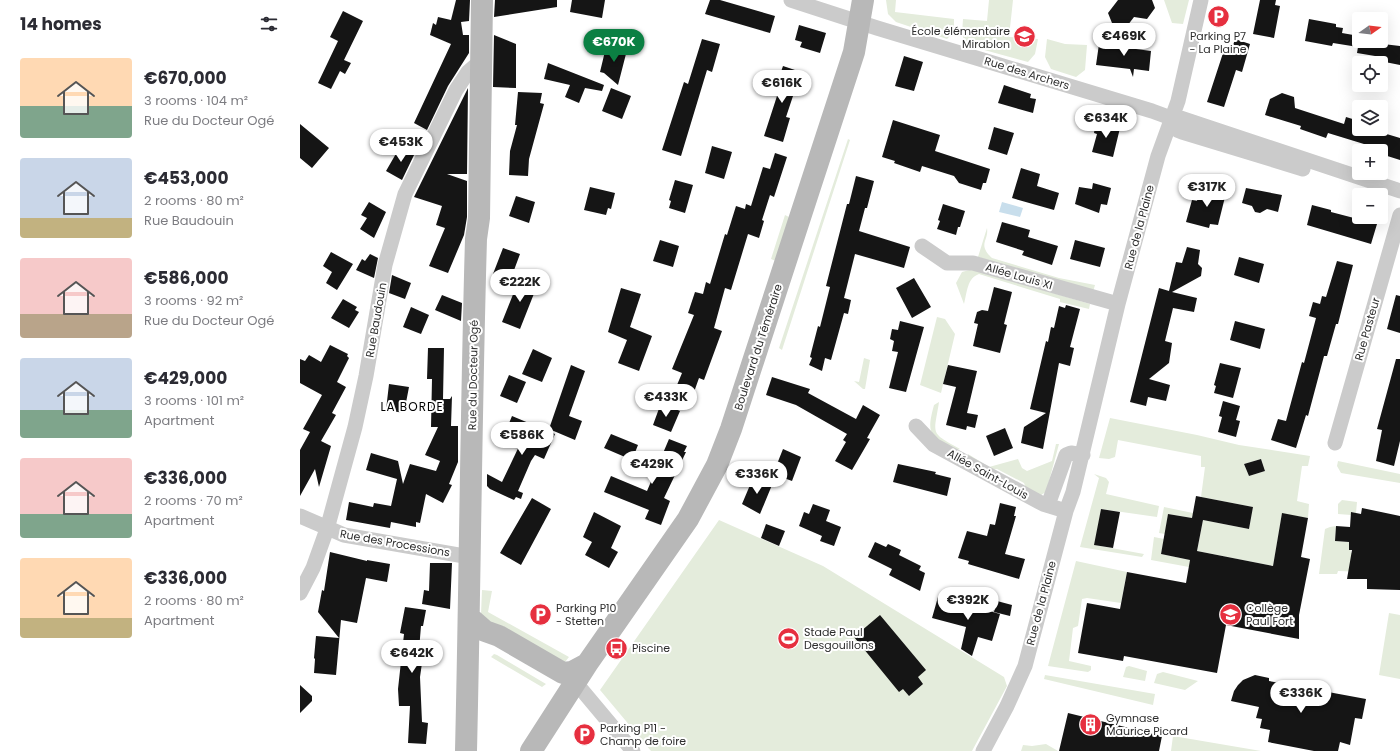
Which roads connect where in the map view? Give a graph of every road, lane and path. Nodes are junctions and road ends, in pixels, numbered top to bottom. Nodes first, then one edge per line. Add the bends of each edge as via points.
1 (482, 0) edge
2 (791, 0) edge
3 (1200, 0) edge
4 (862, 10) edge
5 (482, 60) junction
6 (1171, 118) junction
7 (1400, 191) edge
8 (1400, 200) edge
9 (1400, 215) edge
10 (922, 246) dead end
11 (1118, 304) junction
12 (916, 426) dead end
13 (1335, 443) dead end
14 (1083, 455) junction
15 (1048, 505) junction
16 (1066, 511) junction
17 (300, 516) edge
18 (327, 529) junction
19 (470, 557) junction
20 (300, 593) edge
21 (477, 624) junction
22 (565, 682) junction
23 (987, 750) edge
24 (466, 751) edge
25 (531, 751) edge
26 (633, 751) edge

1 - 5 main road, Rue du Docteur Ogé
2 - 4 street, Rue des Archers
3 - 6 street, Rue de la Plaine via 1178,101
4 - 6 street, Rue des Archers via 877,28
4 - 22 main road, Boulevard du Téméraire via 854,52 717,465 685,523 588,664 572,672
5 - 18 street, Rue Baudouin via 468,72 456,90 405,194 385,265 355,427
5 - 19 main road, Rue du Docteur Ogé via 472,383
6 - 7 street, Rue des Archers via 1181,118
6 - 8 street, Rue des Archers via 1177,130 1197,138
6 - 11 street, Rue de la Plaine via 1158,156
9 - 13 street, Rue Pasteur
10 - 11 street, Allée Louis XI via 947,263 973,263
11 - 14 street, Rue de la Plaine
12 - 15 street, Allée Saint-Louis via 934,445
14 - 15 street via 1066,455
14 - 16 street, Rue de la Plaine
15 - 16 street, Allée Saint-Louis
16 - 23 street, Rue de la Plaine via 1025,666
17 - 18 street, Rue des Processions
18 - 19 street, Rue des Processions via 344,535
18 - 20 street, Rue Baudouin via 313,568
19 - 21 main road, Rue du Docteur Ogé
21 - 22 main road via 499,636
21 - 24 main road, Rue du Docteur Ogé via 469,646
22 - 25 main road
22 - 26 street

